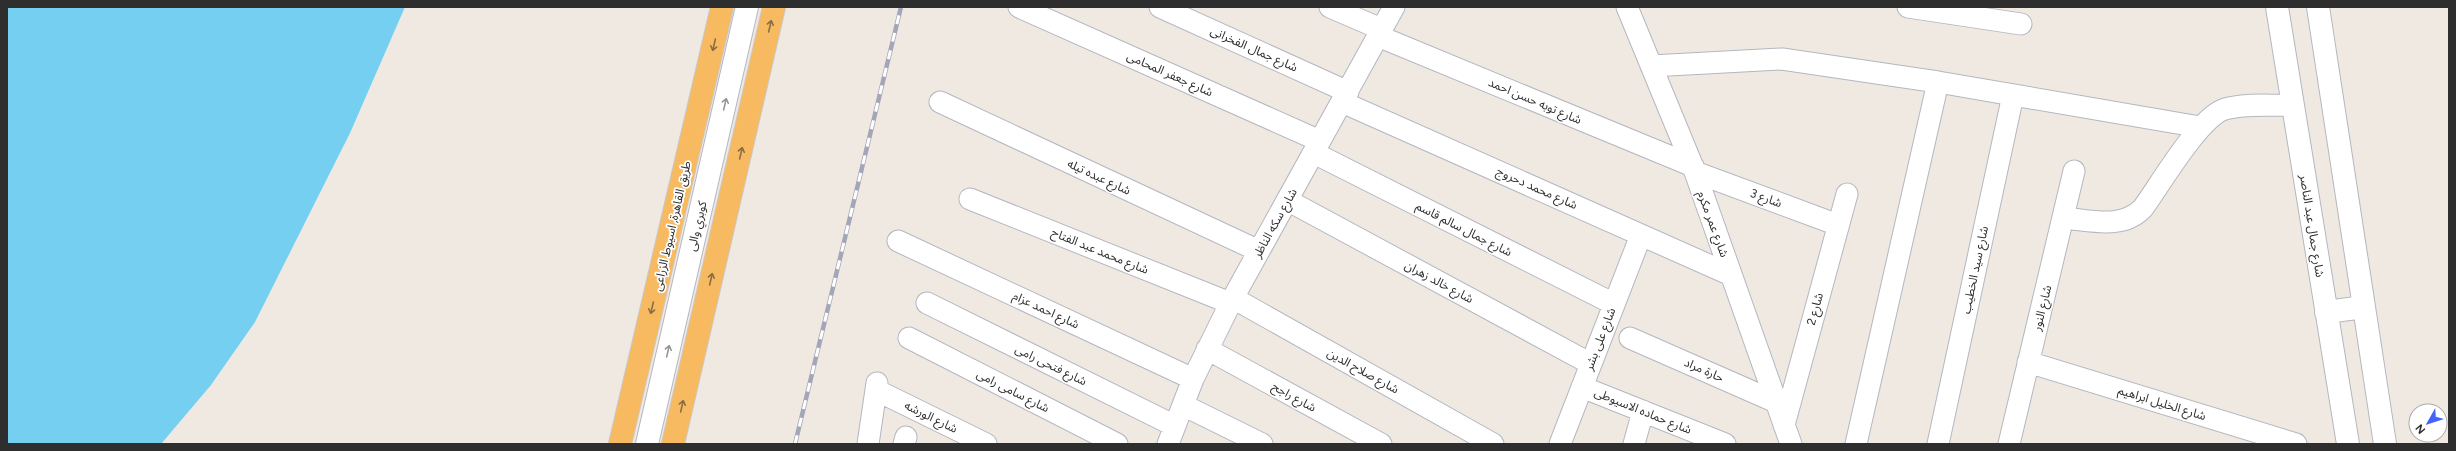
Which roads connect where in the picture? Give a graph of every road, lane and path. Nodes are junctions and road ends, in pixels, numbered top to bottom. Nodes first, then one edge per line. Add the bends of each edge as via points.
1 (722, 7) edge
2 (747, 7) edge
3 (774, 7) edge
4 (1019, 7) edge
5 (1160, 7) edge
6 (1330, 7) edge
7 (1394, 7) edge
8 (1627, 7) edge
9 (1908, 7) edge
10 (2277, 7) edge
11 (2318, 7) edge
12 (2021, 24) dead end
13 (1380, 33) junction
14 (1651, 66) junction
15 (1938, 82) junction
16 (2013, 95) junction
17 (1345, 97) junction
18 (940, 102) dead end
19 (2292, 105) junction
20 (2200, 127) junction
21 (1317, 147) junction
22 (1694, 169) junction
23 (2074, 171) dead end
24 (1847, 194) dead end
25 (970, 199) dead end
26 (1287, 200) junction
27 (2063, 218) junction
28 (1838, 225) junction
29 (1641, 235) junction
30 (898, 241) dead end
31 (1259, 251) junction
32 (1732, 275) junction
33 (1232, 301) junction
34 (927, 303) dead end
35 (1614, 304) junction
36 (2364, 307) junction
37 (2326, 312) junction
38 (645, 337) junction
39 (909, 338) dead end
40 (1630, 338) dead end
41 (1207, 349) junction
42 (2028, 362) junction
43 (1591, 364) junction
44 (1194, 379) junction
45 (1582, 386) junction
46 (1778, 403) junction
47 (1183, 405) junction
48 (1643, 411) junction
49 (1788, 434) edge
50 (1171, 435) edge
51 (976, 442) edge
52 (620, 444) edge
53 (626, 444) edge
54 (647, 444) edge
55 (673, 444) edge
56 (868, 444) edge
57 (1117, 444) edge
58 (1262, 444) edge
59 (1381, 444) edge
60 (1493, 444) edge
61 (1560, 444) edge
62 (1634, 444) edge
63 (1725, 444) edge
64 (1856, 444) edge
65 (1938, 444) edge
66 (2009, 444) edge
67 (2296, 444) edge
68 (2348, 444) edge
69 (2385, 444) edge

1 -> 38 highway, طريق القاهرة, اسيوط الزراعى
54 -> 2 street, كوبري والى
55 -> 3 highway
4 - 21 street, شارع جعفر المحامى
5 - 17 street, شارع جمال الفخرانى
6 - 13 street, شارع توبه حسن احمد
7 - 13 street, شارع سكه الناظر
8 - 14 street, شارع عمر مكرم
9 - 12 street
10 - 19 street, شارع جمال عبد الناصر
11 - 36 street
13 - 17 street, شارع سكه الناظر
13 - 22 street, شارع توبه حسن احمد
14 - 15 street via 1782,59
14 - 22 street, شارع عمر مكرم
15 - 16 street
15 - 64 street
16 - 20 street
16 - 65 street, شارع سيد الخطيب
17 - 21 street, شارع سكه الناظر
17 - 29 street, شارع محمد دحروج
18 - 31 street, شارع عبده تيله
19 - 20 street via 2235,107 2212,115
19 - 37 street, شارع جمال عبد الناصر
20 - 27 street via 2135,217 2112,222
21 - 26 street, شارع سكه الناظر
21 - 35 street, شارع جمال سالم قاسم
22 - 28 street, شارع 3
22 - 32 street, شارع عمر مكرم
23 - 27 street, شارع النور
24 - 28 street, شارع 2
25 - 33 street, شارع محمد عبد الفتاح
26 - 31 street, شارع سكه الناظر
26 - 43 street, شارع خالد زهران
27 - 42 street, شارع النور
28 - 49 street, شارع 2
29 - 32 street, شارع محمد دحروج
29 - 35 street, شارع على بشر
30 - 44 street, شارع احمد عزام
31 - 33 street, شارع سكه الناظر
32 - 46 street, شارع عمر مكرم
33 - 41 street, شارع سكه الناظر
33 - 60 street, شارع صلاح الدين
34 - 50 street, شارع فتحى رامى
35 - 43 street, شارع على بشر
36 - 37 street
36 - 69 street
37 - 68 street, شارع جمال عبد الناصر
38 - 52 highway, طريق القاهرة, اسيوط الزراعى
38 - 53 street
39 - 57 street, شارع سامى رامى
40 - 46 street, حارة مراد
41 - 44 street, شارع سكه الناظر
41 - 59 street, شارع راجح
42 - 66 street, شارع النور
42 - 67 street, شارع الخليل ابراهيم
43 - 45 street, شارع على بشر
44 - 47 street, شارع سكه الناظر
45 - 48 street, شارع حماده الاسيوطى
45 - 61 street, شارع على بشر
46 - 49 street, شارع عمر مكرم
47 - 50 street, شارع سكه الناظر
47 - 58 street
48 - 62 street
48 - 63 street, شارع حماده الاسيوطى
51 - 56 street, شارع الورشه via 877,387

